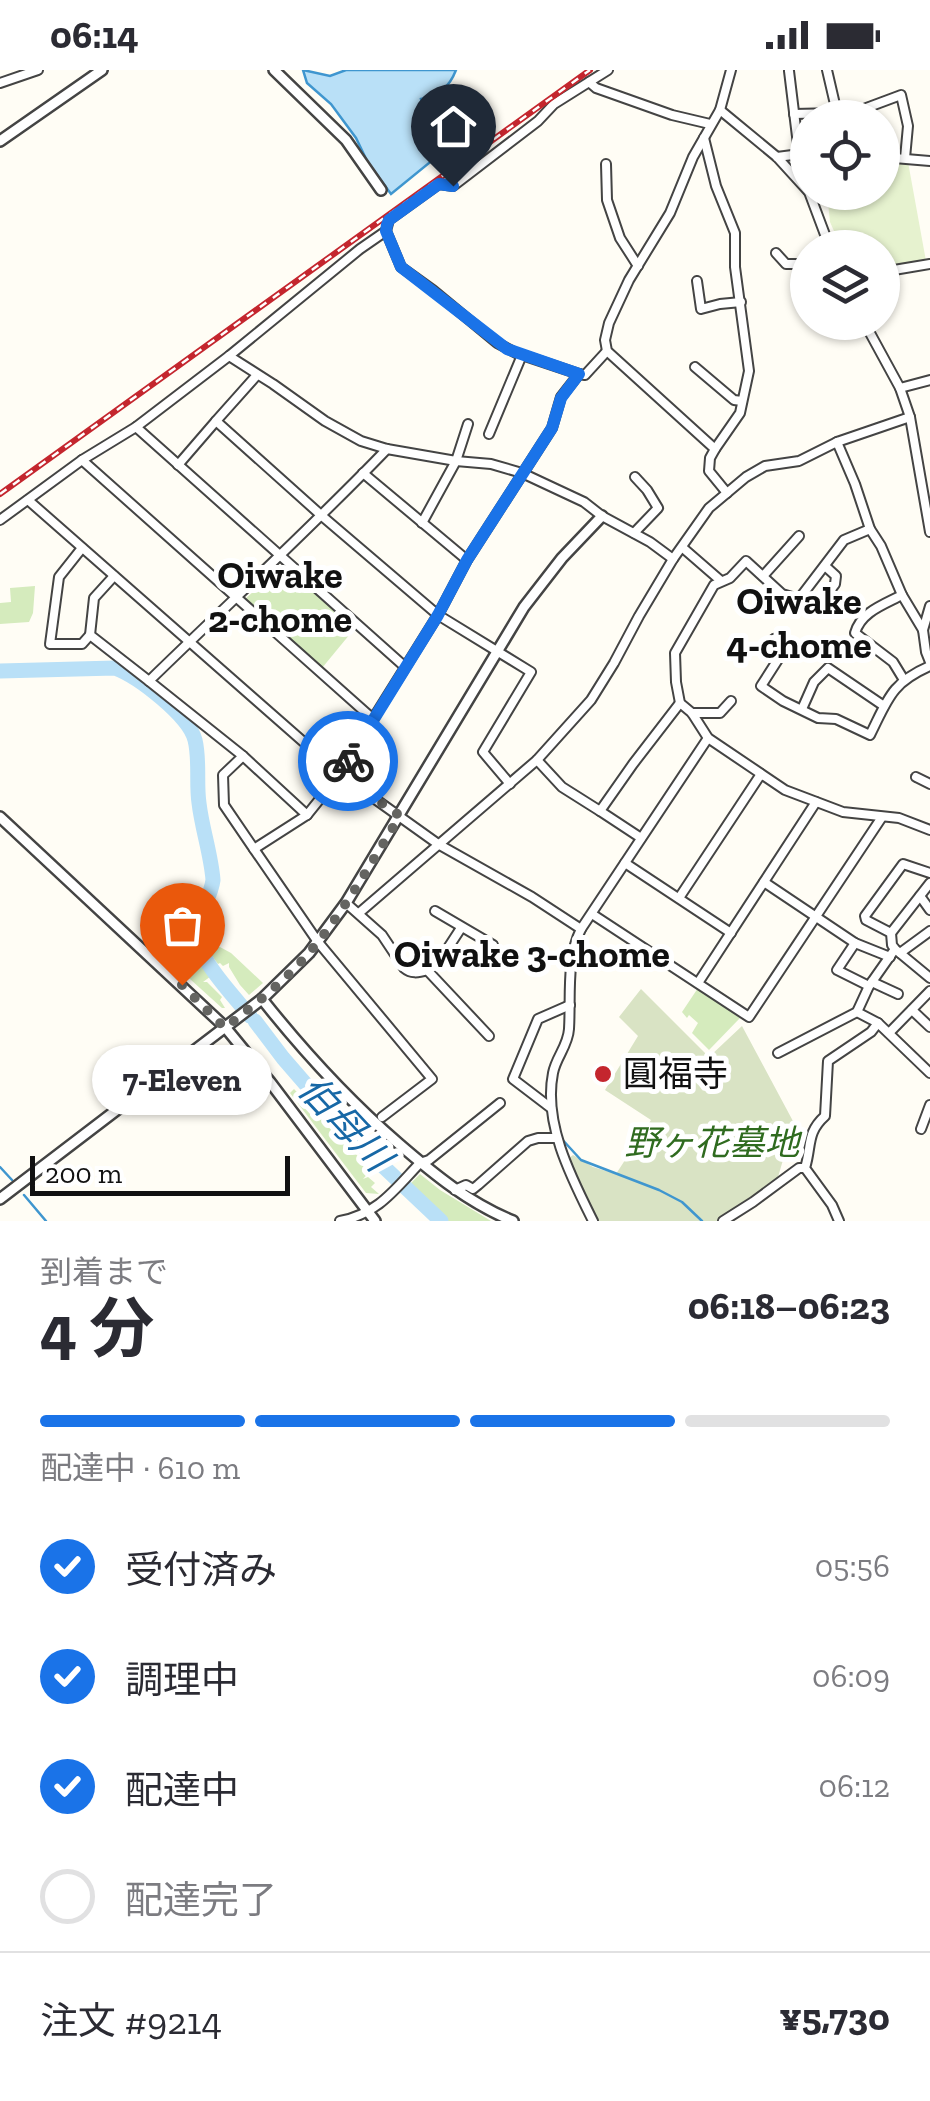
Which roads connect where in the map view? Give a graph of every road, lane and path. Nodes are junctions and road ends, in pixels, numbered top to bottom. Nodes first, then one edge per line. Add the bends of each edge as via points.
1 (38, 70) edge
2 (102, 70) edge
3 (274, 70) edge
4 (608, 70) edge
5 (731, 70) edge
6 (788, 70) edge
7 (827, 70) edge
8 (589, 82) junction
9 (0, 83) edge
10 (792, 100) edge
11 (834, 100) edge
12 (888, 100) edge
13 (720, 110) junction
14 (710, 124) junction
15 (704, 138) junction
16 (0, 141) edge
17 (790, 155) edge
18 (777, 157) junction
19 (900, 158) edge
20 (905, 158) junction
21 (930, 161) edge
22 (606, 164) dead end
23 (790, 172) edge
24 (381, 190) dead end
25 (386, 231) junction
26 (776, 253) dead end
27 (790, 264) edge
28 (930, 264) edge
29 (638, 266) junction
30 (900, 269) edge
31 (697, 281) dead end
32 (741, 302) junction
33 (874, 340) edge
34 (607, 351) junction
35 (522, 355) junction
36 (229, 356) junction
37 (695, 366) dead end
38 (579, 374) junction
39 (257, 375) junction
40 (930, 380) edge
41 (900, 388) junction
42 (742, 401) junction
43 (910, 416) junction
44 (216, 421) junction
45 (468, 424) dead end
46 (136, 427) junction
47 (489, 434) dead end
48 (837, 442) junction
49 (387, 449) junction
50 (715, 449) junction
51 (82, 460) junction
52 (456, 462) junction
53 (178, 465) junction
54 (522, 473) junction
55 (363, 474) junction
56 (635, 477) dead end
57 (727, 493) junction
58 (28, 500) junction
59 (322, 516) junction
60 (602, 516) junction
61 (0, 520) edge
62 (422, 523) junction
63 (870, 529) junction
64 (634, 532) junction
65 (930, 532) edge
66 (799, 536) dead end
67 (82, 548) junction
68 (683, 548) junction
69 (280, 556) junction
70 (673, 559) junction
71 (467, 560) junction
72 (825, 566) junction
73 (114, 576) junction
74 (763, 576) junction
75 (721, 580) junction
76 (902, 595) junction
77 (234, 596) junction
78 (818, 606) dead end
79 (930, 606) edge
80 (438, 615) junction
81 (923, 630) junction
82 (90, 635) junction
83 (189, 642) junction
84 (771, 642) dead end
85 (497, 652) junction
86 (930, 664) edge
87 (404, 666) junction
88 (149, 680) junction
89 (904, 680) junction
90 (731, 701) dead end
91 (680, 703) junction
92 (884, 706) junction
93 (802, 708) junction
94 (692, 713) junction
95 (374, 719) junction
96 (708, 738) junction
97 (243, 756) junction
98 (538, 760) junction
99 (340, 774) junction
100 (761, 774) junction
101 (916, 777) dead end
102 (510, 784) junction
103 (930, 784) edge
104 (816, 802) junction
105 (600, 811) junction
106 (307, 815) junction
107 (400, 816) junction
108 (0, 817) edge
109 (882, 817) junction
110 (930, 830) edge
111 (641, 838) junction
112 (438, 844) junction
113 (254, 849) junction
114 (625, 864) junction
115 (930, 872) edge
116 (764, 882) junction
117 (930, 883) edge
118 (920, 896) junction
119 (679, 898) junction
120 (346, 903) junction
121 (930, 910) edge
122 (435, 912) dead end
123 (359, 913) junction
124 (592, 914) junction
125 (815, 917) junction
126 (461, 928) junction
127 (582, 929) junction
128 (930, 931) edge
129 (731, 933) junction
130 (891, 933) junction
131 (318, 942) junction
132 (854, 943) junction
133 (493, 945) dead end
134 (895, 953) junction
135 (426, 970) junction
136 (929, 975) edge
137 (698, 983) junction
138 (871, 984) junction
139 (930, 991) edge
140 (898, 994) dead end
141 (260, 1001) junction
142 (570, 1005) junction
143 (912, 1010) junction
144 (857, 1012) junction
145 (878, 1023) junction
146 (930, 1027) edge
147 (225, 1028) junction
148 (888, 1033) junction
149 (488, 1036) dead end
150 (778, 1054) dead end
151 (928, 1066) edge
152 (500, 1104) dead end
153 (930, 1105) edge
154 (551, 1108) junction
155 (382, 1117) dead end
156 (922, 1129) dead end
157 (557, 1138) junction
158 (417, 1166) junction
159 (805, 1168) junction
160 (456, 1190) junction
161 (0, 1200) edge
162 (372, 1217) edge
163 (340, 1221) edge
164 (513, 1221) edge
165 (593, 1221) edge
166 (723, 1221) edge
167 (839, 1221) edge

1 - 9 street
2 - 16 street
3 - 24 street via 346,140
4 - 8 street
5 - 13 street
6 - 10 street
7 - 11 street
8 - 14 street
8 - 25 street via 453,186 439,184 389,220
12 - 20 street via 902,95
13 - 14 street
13 - 18 street
14 - 15 street
15 - 29 street
15 - 32 street via 736,233
17 - 18 street
18 - 23 street
19 - 20 street
20 - 21 street
22 - 29 street via 607,200
25 - 35 street via 401,267
25 - 36 street
26 - 27 street
28 - 30 street
29 - 34 street via 609,323
31 - 32 street via 702,310
32 - 42 street via 749,371
33 - 41 street
34 - 38 street
34 - 50 street
35 - 38 street
35 - 47 street
36 - 39 street
36 - 46 street
37 - 42 street
38 - 54 street
39 - 44 street
39 - 49 street via 325,421
40 - 41 street
41 - 43 street
42 - 50 street
43 - 48 street
43 - 65 street
44 - 53 street
44 - 59 street
45 - 52 street
46 - 51 street
46 - 53 street
48 - 57 street via 799,461 765,466
48 - 63 street
49 - 52 street
49 - 55 street
50 - 57 street via 709,471
51 - 58 street
51 - 77 street
52 - 54 street
52 - 62 street
53 - 69 street
54 - 60 street
54 - 71 street
55 - 59 street
55 - 62 street
56 - 64 street via 658,508
57 - 68 street
58 - 61 street
58 - 67 street
59 - 69 street
59 - 80 street
60 - 64 street
60 - 85 street via 542,582
62 - 71 street
63 - 72 street via 844,540
63 - 76 street
64 - 70 street
66 - 74 street
67 - 73 street
67 - 82 street via 59,576 50,644 82,644
68 - 70 street
68 - 75 street
69 - 77 street
69 - 87 street
70 - 98 street via 591,700
71 - 80 street
72 - 74 street via 799,600
72 - 78 street via 835,584
73 - 82 street via 94,598
73 - 83 street
74 - 75 street via 746,561
75 - 91 street via 675,653
76 - 81 street
76 - 89 street via 865,615 855,629
77 - 83 street
77 - 95 street
79 - 81 street
80 - 85 street
80 - 87 street
81 - 86 street
82 - 88 street
83 - 88 street
83 - 99 street
84 - 93 street via 786,647 761,686
85 - 102 street via 531,672 483,752
85 - 107 street
86 - 89 street
87 - 95 street
88 - 97 street
89 - 92 street
90 - 94 street via 720,713
91 - 94 street
91 - 105 street
92 - 93 street via 870,735
92 - 93 street via 828,668
94 - 96 street
95 - 99 street
96 - 100 street
96 - 111 street
97 - 106 street
97 - 113 street via 223,776 224,805
98 - 102 street
98 - 105 street via 562,788
99 - 106 street
99 - 107 street
100 - 104 street
100 - 119 street
101 - 103 street
102 - 112 street
104 - 109 street
104 - 116 street
105 - 111 street
106 - 113 street
107 - 112 street
107 - 120 street
108 - 147 street
109 - 110 street
109 - 125 street
111 - 114 street
112 - 123 street
112 - 127 street
113 - 131 street
114 - 119 street
114 - 124 street
115 - 130 street via 903,864 866,916
116 - 125 street
116 - 129 street
117 - 118 street
118 - 121 street
118 - 130 street
119 - 129 street
120 - 123 street
120 - 131 street
122 - 126 street
123 - 135 street via 408,972
124 - 127 street
124 - 137 street
125 - 132 street
125 - 137 street via 749,1017
126 - 133 street
126 - 135 street
127 - 142 street via 572,958
128 - 134 street
129 - 137 street
130 - 134 street
131 - 141 street
131 - 155 street via 432,1079
132 - 134 street
132 - 138 street via 836,970
134 - 136 street
134 - 138 street
135 - 149 street
138 - 140 street
138 - 144 street
139 - 143 street
141 - 147 street
141 - 158 street
142 - 154 street
142 - 154 street via 538,1020 513,1079
143 - 146 street
143 - 148 street
144 - 145 street
144 - 150 street
145 - 148 street
145 - 159 street via 828,1060 825,1116 810,1135
147 - 161 street
147 - 162 street
148 - 151 street
152 - 158 street
153 - 156 street
154 - 157 street
157 - 160 street via 528,1141 478,1186
157 - 165 street
158 - 160 street
158 - 162 street
159 - 166 street
159 - 167 street
160 - 164 street
162 - 163 street

